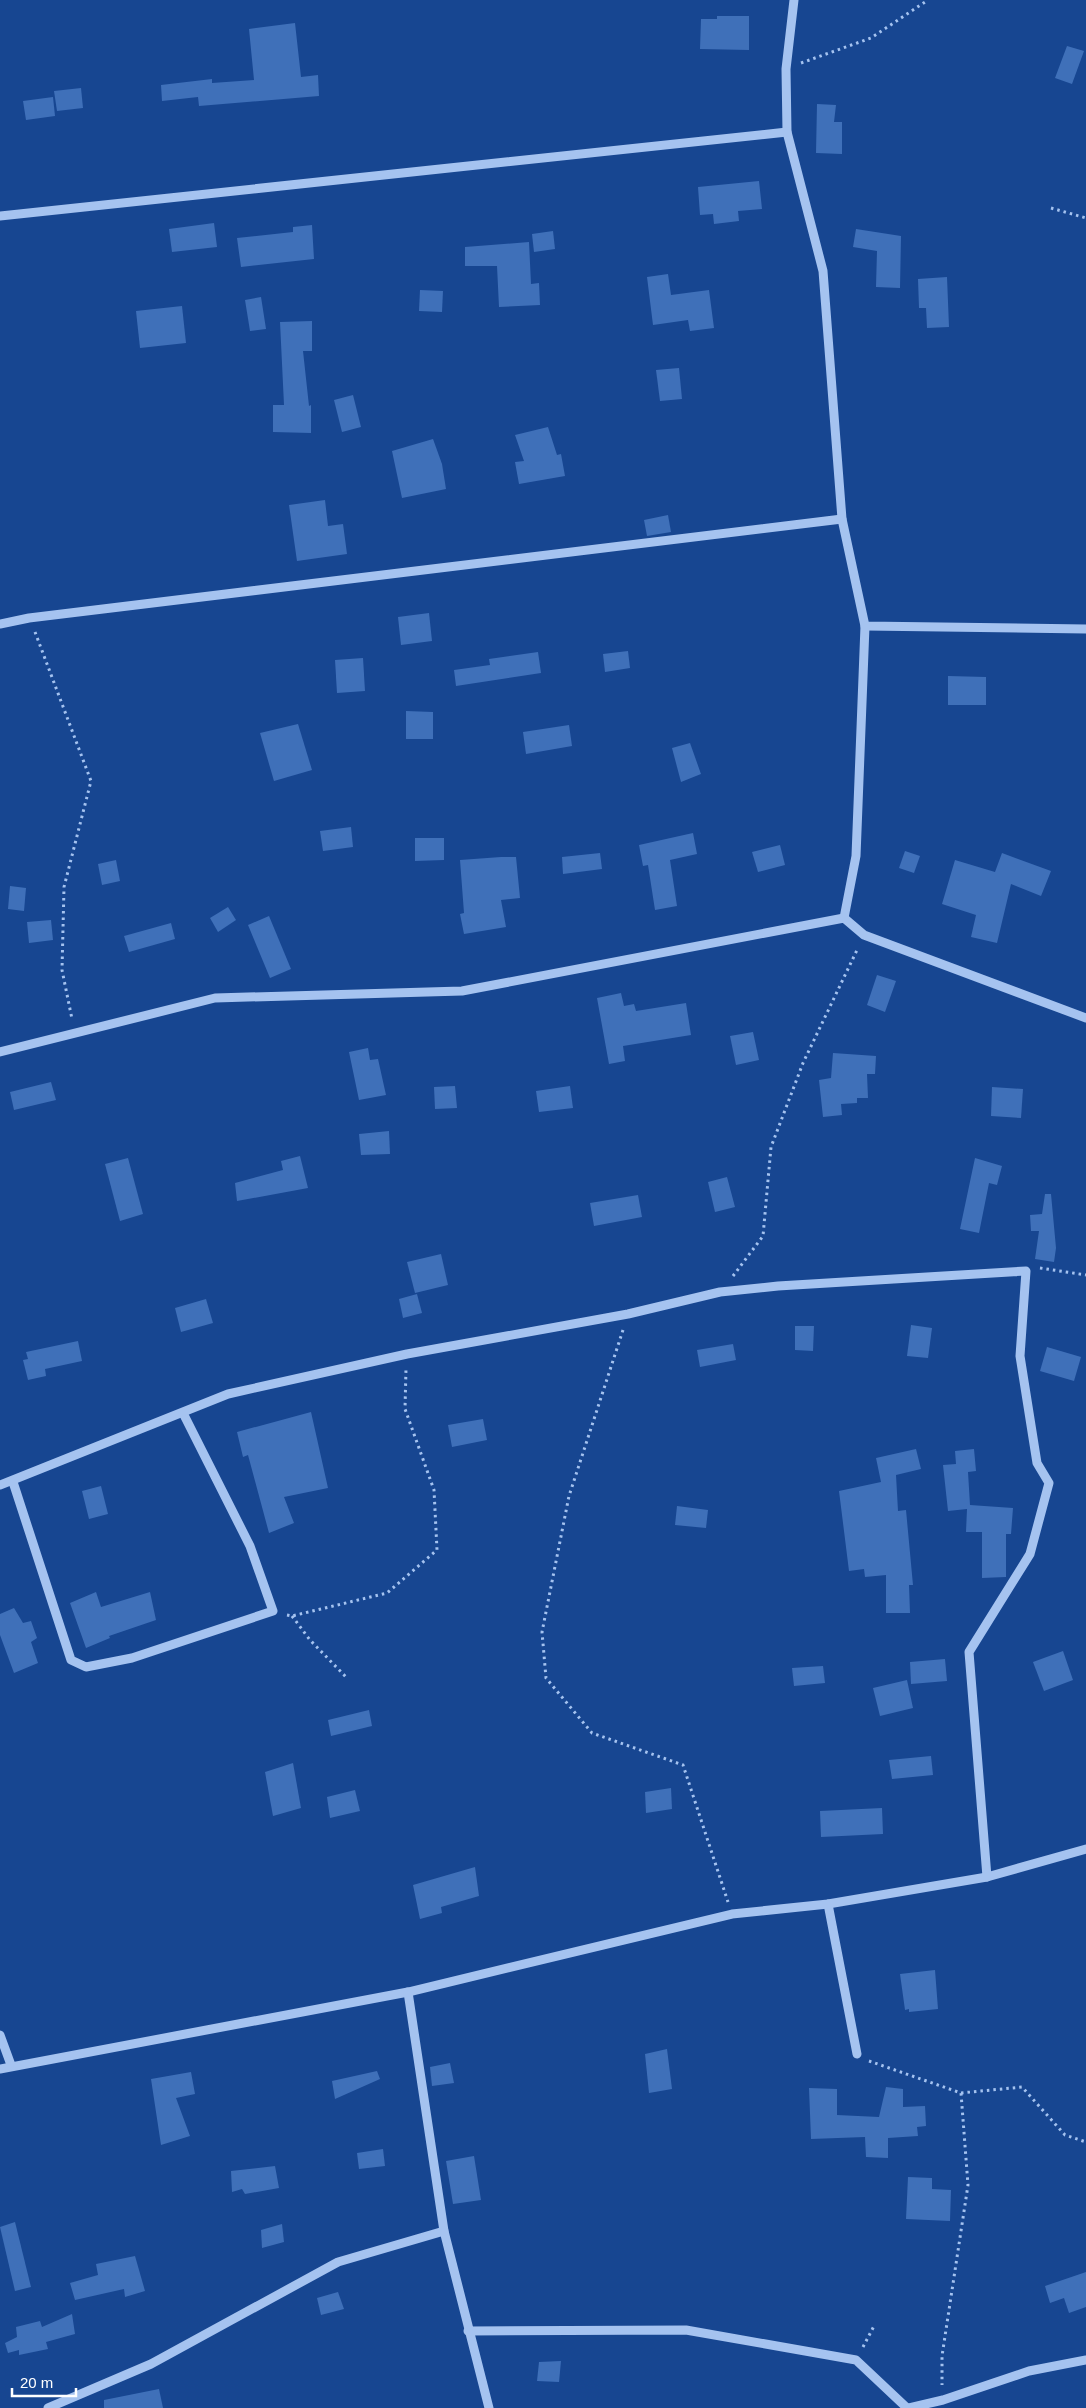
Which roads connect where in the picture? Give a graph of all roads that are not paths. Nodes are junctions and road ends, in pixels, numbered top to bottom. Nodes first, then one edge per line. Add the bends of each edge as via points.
1 (794, 0) edge
2 (786, 132) junction
3 (0, 216) edge
4 (842, 519) junction
5 (0, 624) edge
6 (865, 626) junction
7 (1086, 629) edge
8 (844, 918) junction
9 (1086, 1018) edge
10 (0, 1052) edge
11 (183, 1413) junction
12 (13, 1482) junction
13 (0, 1485) edge
14 (1086, 1849) edge
15 (987, 1877) junction
16 (828, 1904) junction
17 (408, 1992) junction
18 (0, 2035) edge
19 (857, 2054) road end
20 (11, 2065) junction
21 (0, 2069) edge
22 (444, 2231) junction
23 (468, 2331) junction
24 (1086, 2360) edge
25 (48, 2408) edge
26 (489, 2408) edge
27 (908, 2408) edge

1 - 2 street via 786,69
2 - 3 street
2 - 4 street via 822,271
4 - 5 street
4 - 6 street
6 - 7 street
6 - 8 street via 856,856
8 - 9 street via 864,936
8 - 10 street via 462,991 215,998
11 - 12 street
11 - 12 street via 250,1546 273,1611 132,1658 86,1667 71,1660
11 - 15 street via 228,1394 407,1354 628,1314 720,1292 1026,1270 1020,1356 1037,1464 1049,1483 1030,1554 969,1652
12 - 13 street
14 - 15 street
15 - 16 street
16 - 17 street via 732,1914
16 - 19 street
17 - 20 street
17 - 22 street
18 - 20 street
20 - 21 street
22 - 23 street
22 - 25 street via 338,2262 152,2364
23 - 26 street
23 - 27 street via 686,2330 856,2360
24 - 27 street via 1030,2371 943,2400

